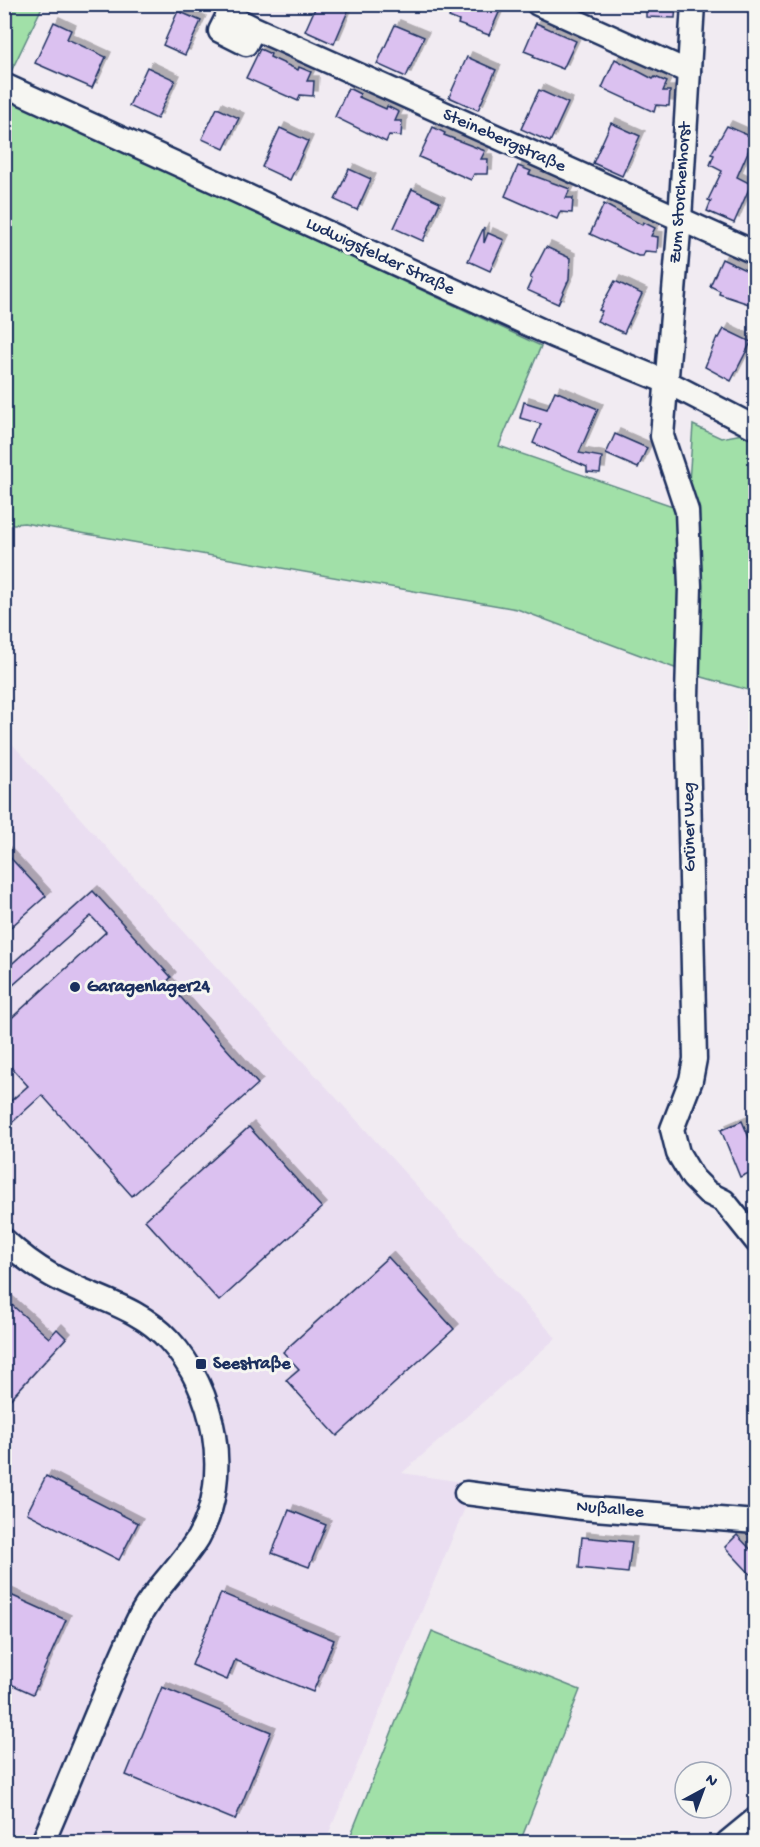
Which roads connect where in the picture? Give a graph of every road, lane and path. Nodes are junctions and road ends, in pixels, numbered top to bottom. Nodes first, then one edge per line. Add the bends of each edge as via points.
1 (693, 4) edge
2 (548, 7) edge
3 (254, 28) dead end
4 (689, 72) junction
5 (4, 85) edge
6 (680, 219) junction
7 (756, 253) edge
8 (668, 382) junction
9 (756, 428) edge
10 (4, 1240) edge
11 (756, 1241) edge
12 (466, 1493) dead end
13 (756, 1522) edge
14 (756, 1819) edge
15 (43, 1842) edge
16 (728, 1842) edge

1 - 4 street, Zum Storchenhorst
2 - 4 street
3 - 6 street, Steinebergstraße
4 - 6 street, Zum Storchenhorst
5 - 8 street, Ludwigsfelder Straße via 554,336
6 - 7 street, Steinebergstraße
6 - 8 street, Zum Storchenhorst
8 - 9 street, Ludwigsfelder Straße
8 - 11 street, Grüner Weg via 662,436 687,511 690,586 687,697 695,1059 672,1129 678,1153 693,1178 724,1202
10 - 15 street via 51,1275 121,1305 154,1324 169,1339 186,1360 205,1396 217,1464 214,1491 198,1537 145,1606
12 - 13 street, Nußallee via 582,1508
14 - 16 street

